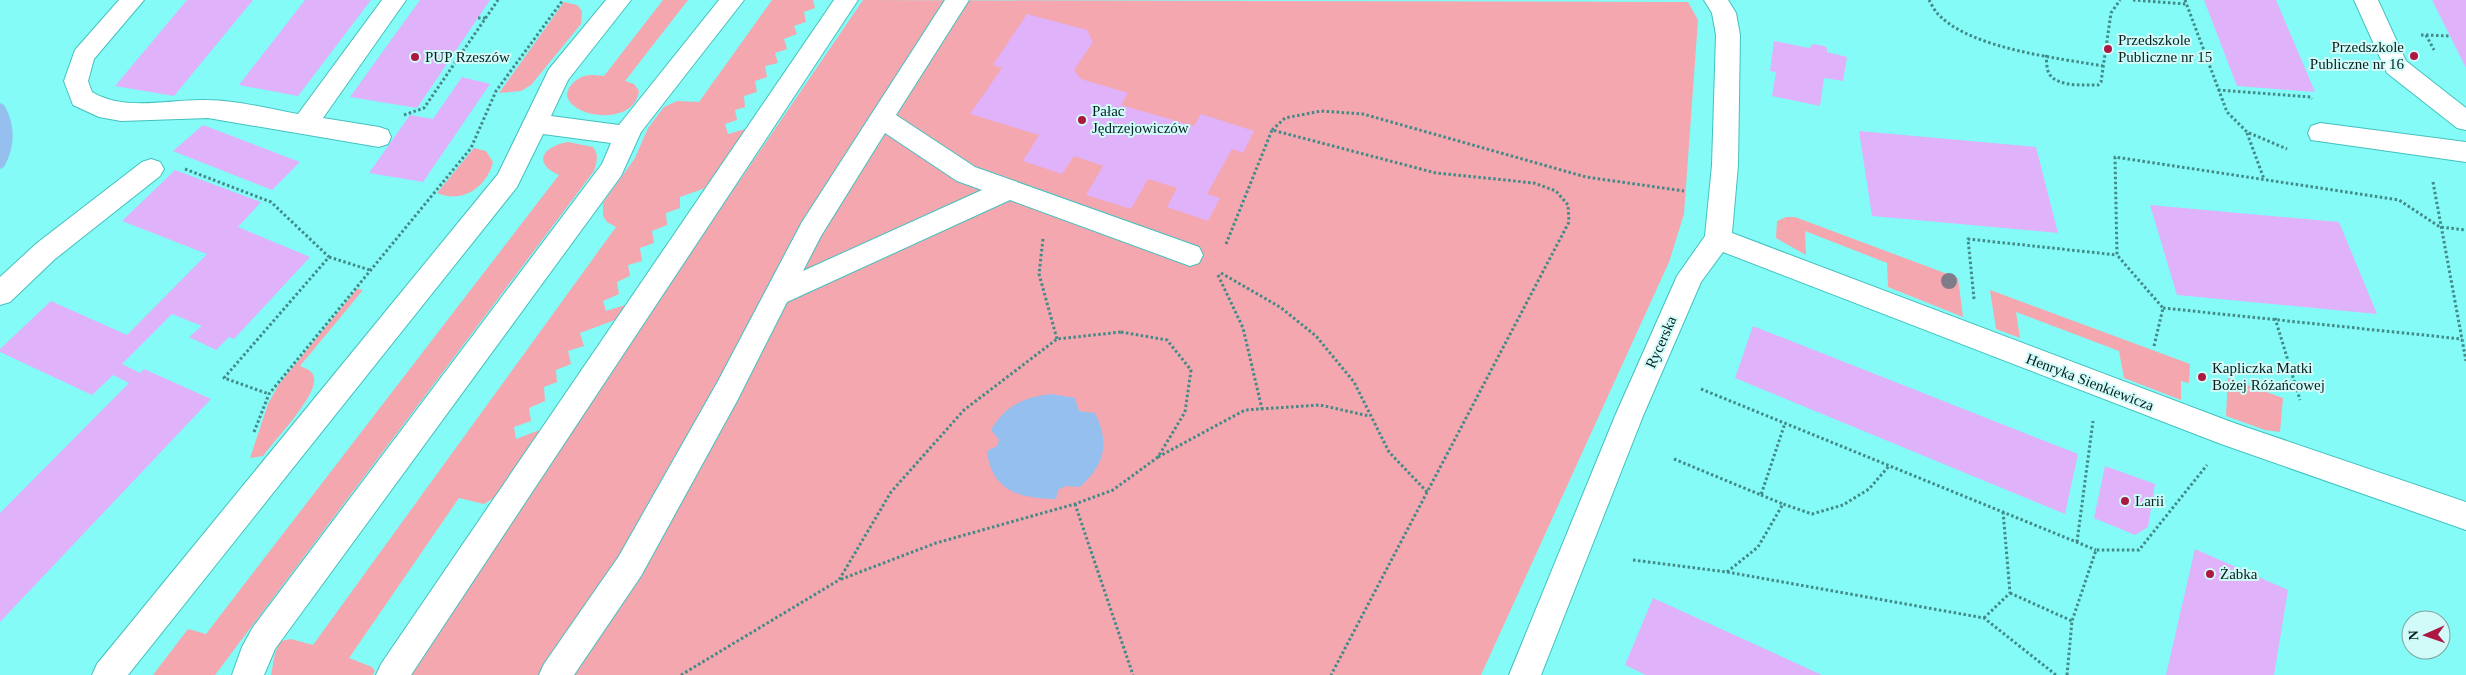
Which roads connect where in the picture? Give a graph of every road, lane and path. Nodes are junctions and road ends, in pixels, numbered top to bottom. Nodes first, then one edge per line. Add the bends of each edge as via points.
1 (132, 0) edge
2 (394, 0) edge
3 (498, 0) edge
4 (564, 0) edge
5 (619, 0) edge
6 (732, 0) edge
7 (846, 0) edge
8 (957, 0) edge
9 (1716, 0) edge
10 (1929, 0) edge
11 (2120, 0) edge
12 (2133, 0) edge
13 (2185, 0) edge
14 (2366, 0) edge
15 (2186, 4) junction
16 (478, 18) dead end
17 (486, 18) junction
18 (2426, 35) dead end
19 (2450, 36) dead end
20 (2046, 55) junction
21 (2102, 66) junction
22 (2218, 90) junction
23 (2314, 105) dead end
24 (2227, 112) dead end
25 (882, 118) junction
26 (2466, 121) edge
27 (534, 123) junction
28 (305, 124) junction
29 (1272, 130) junction
30 (2247, 132) dead end
31 (2320, 133) dead end
32 (626, 136) junction
33 (379, 137) joint
34 (2427, 147) junction
35 (2466, 152) edge
36 (152, 169) joint
37 (2264, 179) junction
38 (1008, 190) junction
39 (1690, 191) dead end
40 (1048, 204) junction
41 (2440, 227) junction
42 (2466, 230) edge
43 (1718, 239) junction
44 (1190, 254) joint
45 (2116, 255) junction
46 (329, 256) junction
47 (370, 270) junction
48 (1216, 270) junction
49 (1972, 276) dead end
50 (0, 294) edge
51 (778, 294) junction
52 (2163, 308) junction
53 (2275, 318) junction
54 (1057, 339) junction
55 (2462, 339) junction
56 (2154, 346) dead end
57 (2466, 361) edge
58 (2098, 385) junction
59 (1702, 389) dead end
60 (269, 394) junction
61 (2300, 400) dead end
62 (1262, 409) junction
63 (1369, 416) junction
64 (1785, 423) junction
65 (2231, 435) junction
66 (252, 436) dead end
67 (1158, 458) junction
68 (1674, 459) dead end
69 (1889, 466) junction
70 (1428, 493) junction
71 (1761, 495) junction
72 (1075, 504) junction
73 (1783, 504) junction
74 (2003, 511) junction
75 (2466, 516) edge
76 (2077, 542) junction
77 (2096, 550) junction
78 (1633, 560) dead end
79 (1727, 572) junction
80 (839, 580) junction
81 (2010, 593) junction
82 (1984, 618) junction
83 (2072, 621) junction
84 (108, 675) edge
85 (248, 675) edge
86 (392, 675) edge
87 (555, 675) edge
88 (681, 675) edge
89 (1133, 675) edge
90 (1331, 675) edge
91 (1525, 675) edge
92 (2056, 675) edge
93 (2067, 675) edge

1 - 28 street via 83,56 76,81 82,98 99,108 121,112 208,108
2 - 28 street
3 - 17 path
4 - 47 path via 496,91 471,148
5 - 27 street via 558,75
6 - 32 street
7 - 86 street
8 - 25 street
9 - 43 street via 1724,13 1728,44 1725,155
10 - 20 path via 1939,16 1970,36
11 - 21 path via 2111,13
12 - 15 path
13 - 15 path
14 - 26 street via 2396,67
15 - 22 path
16 - 17 path
17 - 33 path via 424,108 401,116
18 - 19 path
20 - 21 path
20 - 21 path via 2048,72 2058,80 2098,85
22 - 23 path via 2311,97
22 - 24 path
25 - 38 street via 966,174
25 - 51 street via 811,229
27 - 32 street
27 - 84 street via 508,180
28 - 33 street
29 - 39 path via 1285,118 1321,111 1363,114 1586,176
29 - 48 path
29 - 70 path via 1436,172 1534,183 1556,191 1568,205 1569,222
30 - 37 path
31 - 34 street
32 - 85 street via 612,169 264,638
34 - 35 street
34 - 41 path
36 - 46 path via 177,166 271,202
36 - 50 street via 46,251
37 - 41 path via 2399,200
37 - 45 path via 2116,157
38 - 40 street
38 - 51 street
40 - 44 street
40 - 54 path via 1039,274
41 - 42 path
41 - 55 path
43 - 58 street, Henryka Sienkiewicza
43 - 91 street, Rycerska via 1690,276 1629,416
44 - 48 path
45 - 49 path via 1968,239
45 - 52 path
46 - 47 path
46 - 60 path via 224,378
47 - 60 path
48 - 62 path via 1243,328
48 - 63 path via 1280,307 1316,336 1354,382
51 - 87 street via 630,566
52 - 53 path
52 - 56 path
53 - 55 path
53 - 61 path
54 - 67 path via 1121,332 1168,340 1191,370 1186,412
54 - 80 path via 964,410 891,492
55 - 57 path
58 - 65 street, Henryka Sienkiewicza
58 - 76 path
59 - 64 path
60 - 66 path
62 - 63 path via 1320,405
62 - 67 path via 1245,410
63 - 70 path via 1389,452
64 - 69 path
64 - 71 path
65 - 75 street, Henryka Sienkiewicza
65 - 77 path via 2139,550
67 - 72 path via 1113,490
68 - 71 path
69 - 73 path via 1869,489 1843,505 1812,514
69 - 74 path
70 - 90 path
71 - 73 path
72 - 80 path via 936,543
72 - 89 path
73 - 79 path via 1758,547
74 - 76 path
74 - 81 path
76 - 77 path
77 - 83 path
78 - 79 path
79 - 82 path
80 - 88 path
81 - 82 path
81 - 83 path
82 - 92 path
83 - 93 path

